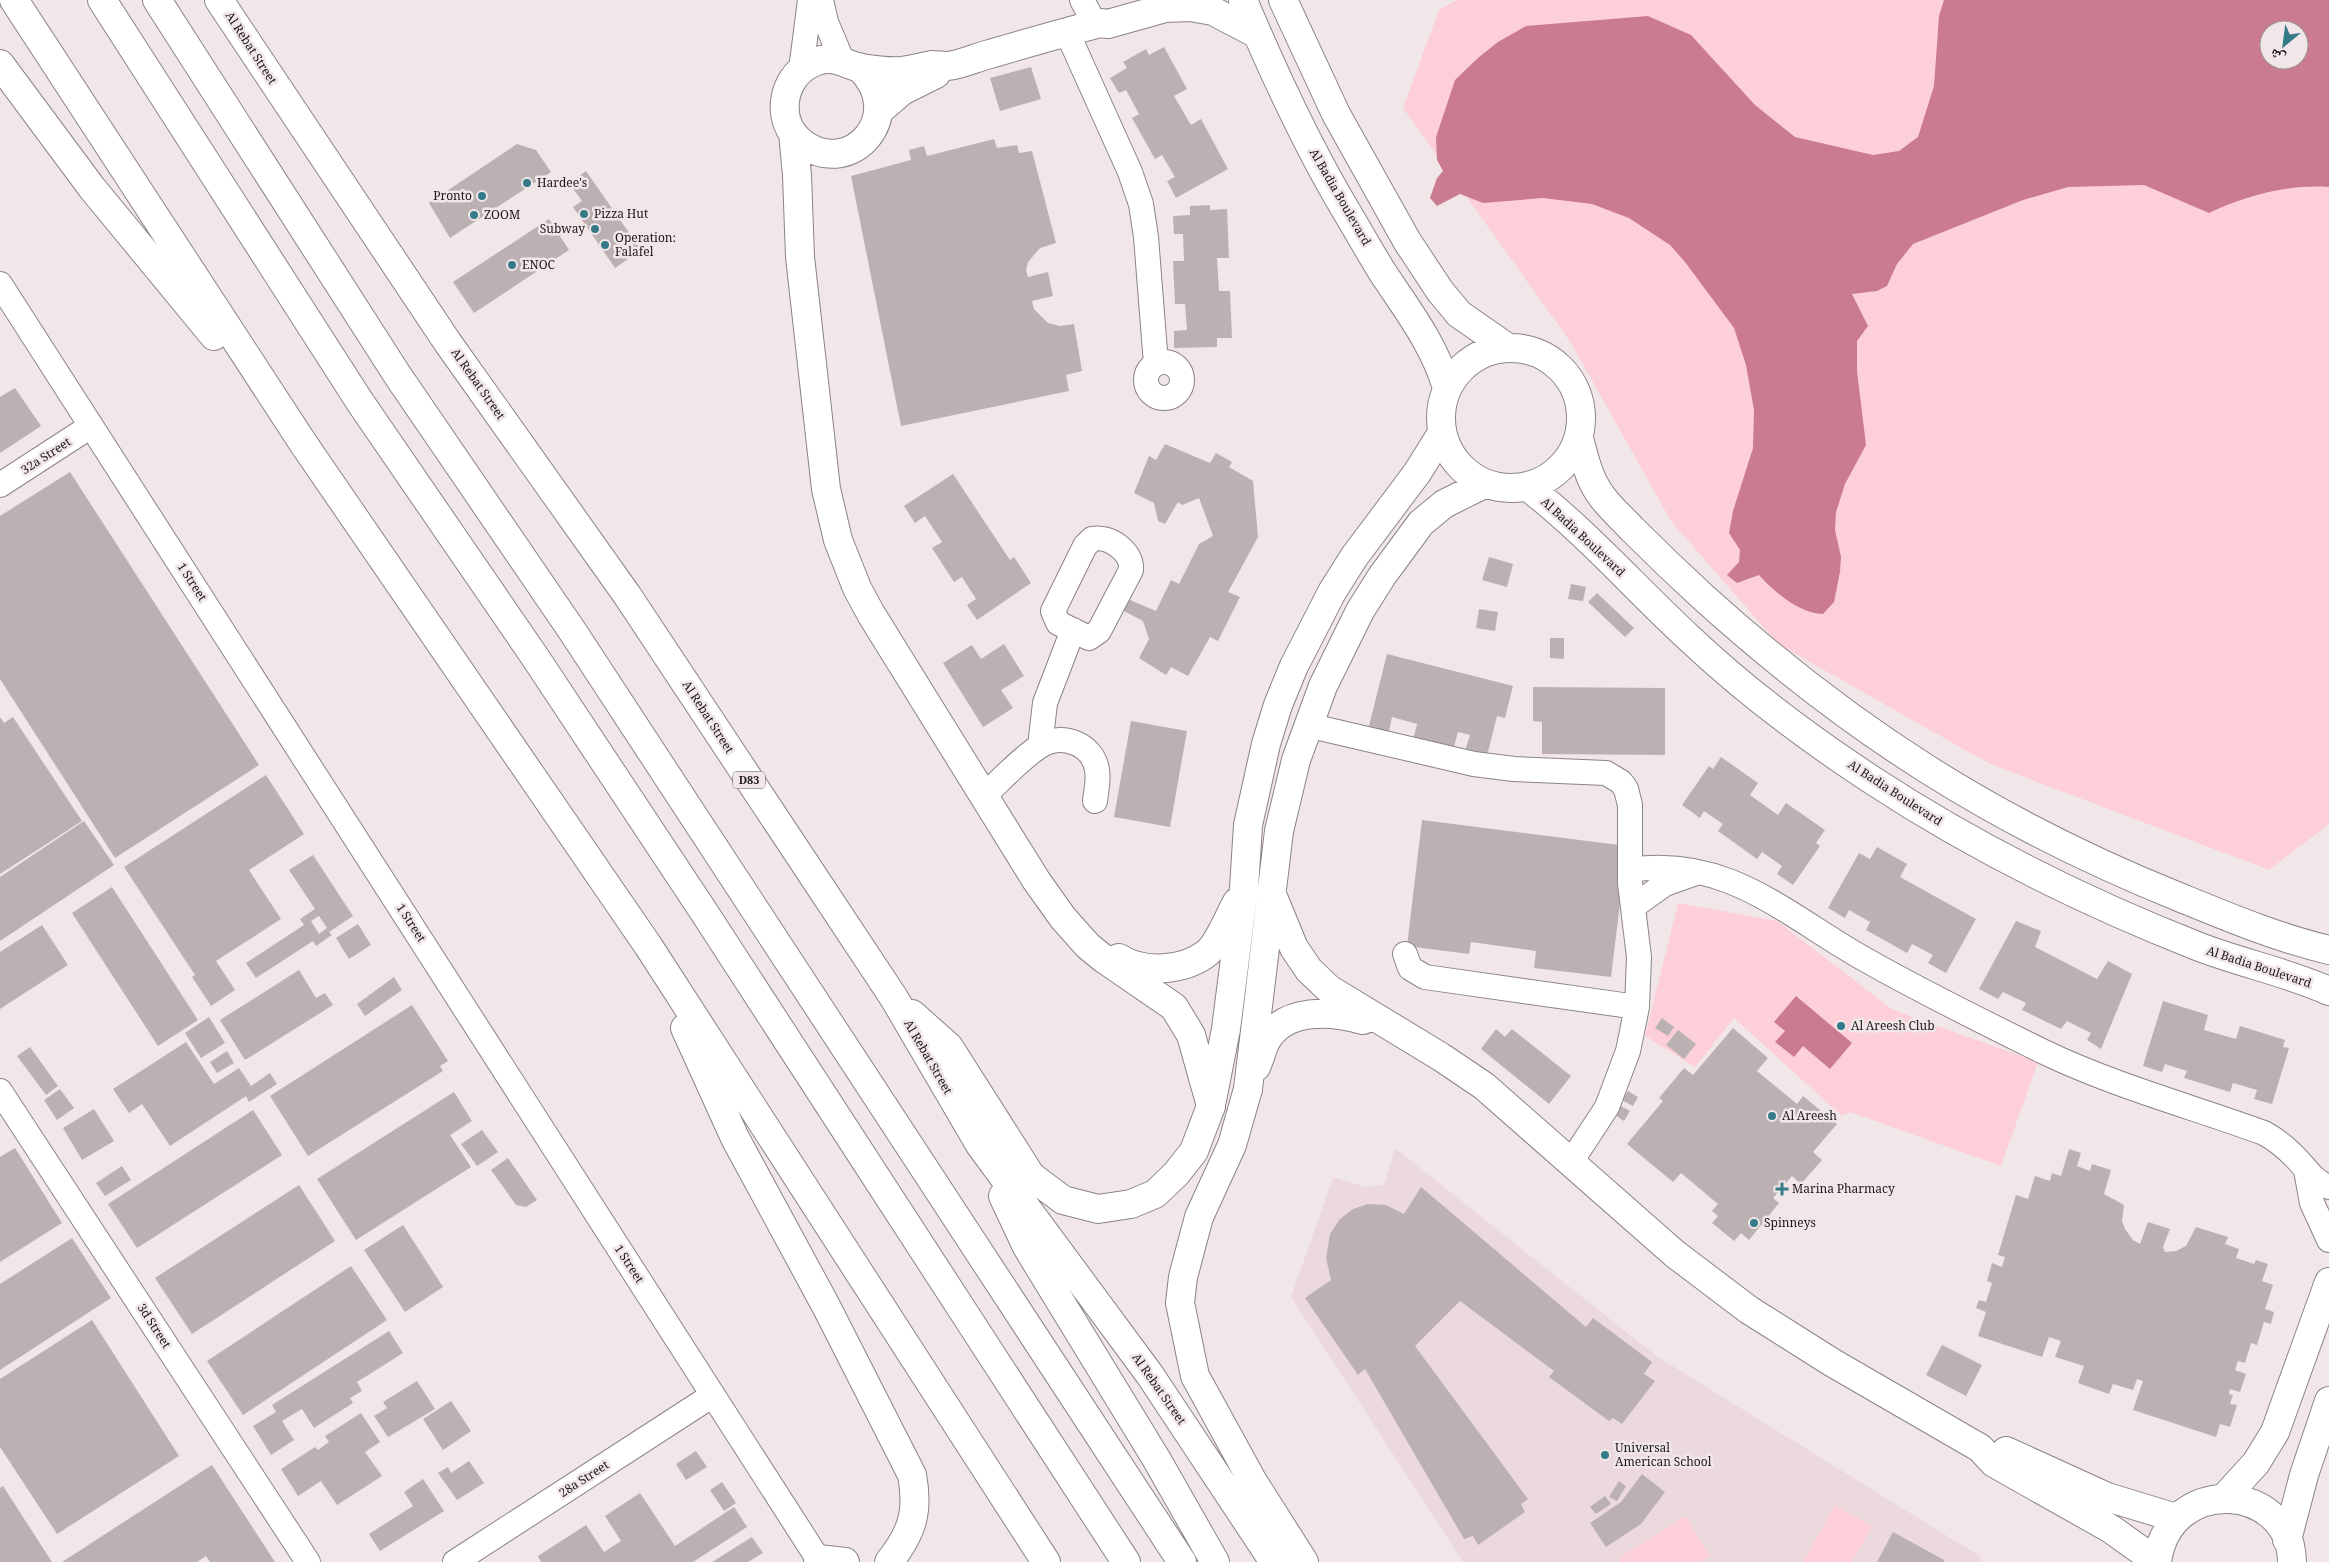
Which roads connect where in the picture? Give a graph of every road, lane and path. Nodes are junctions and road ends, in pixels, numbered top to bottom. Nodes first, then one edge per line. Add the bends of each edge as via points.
1 (14, 0) edge
2 (102, 0) edge
3 (157, 0) edge
4 (219, 0) edge
5 (810, 0) edge
6 (821, 0) edge
7 (1082, 0) edge
8 (1152, 0) edge
9 (1243, 0) edge
10 (1283, 0) edge
11 (1097, 24) junction
12 (1067, 32) junction
13 (1257, 34) junction
14 (0, 64) edge
15 (851, 64) junction
16 (948, 66) junction
17 (801, 70) junction
18 (879, 111) junction
19 (793, 133) junction
20 (836, 153) junction
21 (799, 224) junction
22 (0, 284) edge
23 (1508, 348) junction
24 (1156, 364) dead end
25 (1447, 388) junction
26 (91, 426) junction
27 (1442, 433) junction
28 (1579, 438) junction
29 (303, 443) junction
30 (1484, 484) junction
31 (0, 486) edge
32 (1528, 487) junction
33 (1072, 630) dead end
34 (1307, 725) junction
35 (1040, 746) junction
36 (985, 795) junction
37 (1095, 801) dead end
38 (1630, 870) junction
39 (1698, 872) junction
40 (1244, 888) junction
41 (1271, 892) junction
42 (1634, 906) junction
43 (649, 946) junction
44 (1088, 946) junction
45 (2329, 950) edge
46 (1405, 954) dead end
47 (2329, 991) edge
48 (894, 998) junction
49 (1637, 1007) junction
50 (1389, 1027) junction
51 (1248, 1089) junction
52 (0, 1091) edge
53 (1211, 1106) junction
54 (980, 1145) junction
55 (1565, 1157) junction
56 (2306, 1170) junction
57 (2329, 1187) edge
58 (2329, 1240) edge
59 (2329, 1282) edge
60 (713, 1396) junction
61 (2329, 1403) edge
62 (1980, 1448) junction
63 (2224, 1498) junction
64 (2176, 1518) junction
65 (1032, 1539) junction
66 (2290, 1551) edge
67 (885, 1559) edge
68 (819, 1561) edge
69 (308, 1562) edge
70 (455, 1562) edge
71 (845, 1562) edge
72 (1046, 1562) edge
73 (1050, 1562) edge
74 (1126, 1562) edge
75 (1182, 1562) edge
76 (1215, 1562) edge
77 (1274, 1562) edge
78 (1304, 1562) edge
79 (2157, 1562) edge

1 - 29 main road
2 - 74 main road via 360,402 676,869
3 - 75 main road via 393,368 584,648
4 - 48 main road, Al Rebat Street / D83 via 448,343 627,595
5 - 17 street
6 - 15 street via 826,22
7 - 11 street
8 - 11 main road via 1108,15
9 - 13 main road, Al Badia Boulevard
10 - 23 main road via 1336,114 1418,258 1459,314
11 - 12 main road
11 - 13 main road via 1165,8 1190,6 1213,11
12 - 16 main road
12 - 24 street via 1130,172 1141,204
13 - 25 main road, Al Badia Boulevard via 1329,182 1432,346
14 - 29 main road via 98,196
15 - 16 main road via 895,71
15 - 17 main road via 820,60
15 - 18 main road via 875,87
16 - 18 main road via 902,91
17 - 19 main road via 789,86 784,105
18 - 20 main road via 869,135 848,150
19 - 20 main road via 812,149
19 - 21 main road
20 - 21 main road via 818,167 810,181
21 - 36 main road via 826,489 838,540 871,614
22 - 26 street, 1 Street
23 - 25 main road via 1478,355 1455,375
23 - 28 main road via 1537,353 1566,375 1581,408
25 - 27 main road via 1441,410
26 - 31 street, 32a Street
26 - 60 street, 1 Street
27 - 30 main road via 1452,458
27 - 40 main road via 1412,481 1354,557 1294,666 1268,736 1256,784 1248,825
28 - 32 main road via 1565,464 1542,482
28 - 45 main road via 1587,469 1606,502 1742,632 1865,729 1975,799 2083,856 2235,920
29 - 43 main road
30 - 32 main road via 1499,488
30 - 34 main road via 1444,504 1412,534 1356,619 1322,686
32 - 47 main road, Al Badia Boulevard via 1560,512 1691,640 1749,689 1808,736 1926,815 2026,870 2137,922 2207,950
33 - 35 street via 1044,703
34 - 38 street via 1474,764 1598,772 1614,777 1629,796
34 - 41 main road via 1286,796
35 - 36 street
35 - 37 street via 1064,740 1087,750 1097,769
36 - 44 main road via 1036,880
38 - 39 street via 1664,866
38 - 42 street
39 - 42 street via 1665,884
39 - 56 street via 1744,885 1875,965 2087,1072 2264,1133 2277,1140
40 - 44 main road via 1208,952 1180,966 1156,969 1123,961
40 - 53 main road via 1226,1029
41 - 50 main road via 1294,948 1309,970 1340,998
41 - 51 main road
42 - 49 street via 1640,957
43 - 65 main road
43 - 67 main road via 735,1138 906,1459 912,1475 915,1510 905,1542
44 - 53 main road via 1174,1007 1191,1035
46 - 49 street via 1410,968 1425,977
48 - 53 main road via 949,1047 1031,1176 1063,1200 1098,1209 1131,1204 1155,1194 1194,1151
48 - 54 main road, Al Rebat Street / D83
49 - 55 street via 1628,1051 1606,1110
50 - 51 main road via 1329,1012 1314,1013 1288,1022 1267,1040
50 - 55 main road via 1484,1086
51 - 78 main road via 1232,1145 1200,1217 1183,1276 1180,1303 1195,1376 1252,1480
52 - 69 street, 3d Street
54 - 76 main road via 1027,1246
54 - 77 main road, Al Rebat Street / D83 via 1155,1382
55 - 62 main road via 1675,1254 1749,1310 1832,1363
56 - 57 street
56 - 58 street via 2312,1203
59 - 63 main road via 2275,1432 2256,1463
60 - 68 street, 1 Street
60 - 70 street, 28a Street
61 - 66 main road via 2304,1475
62 - 64 main road via 2001,1449 2107,1497
62 - 79 main road via 1994,1463 2110,1529
63 - 64 main road via 2198,1504
63 - 66 main road via 2240,1500 2262,1510 2280,1526
64 - 79 main road via 2163,1538
65 - 72 main road
65 - 73 main road
68 - 71 main road

